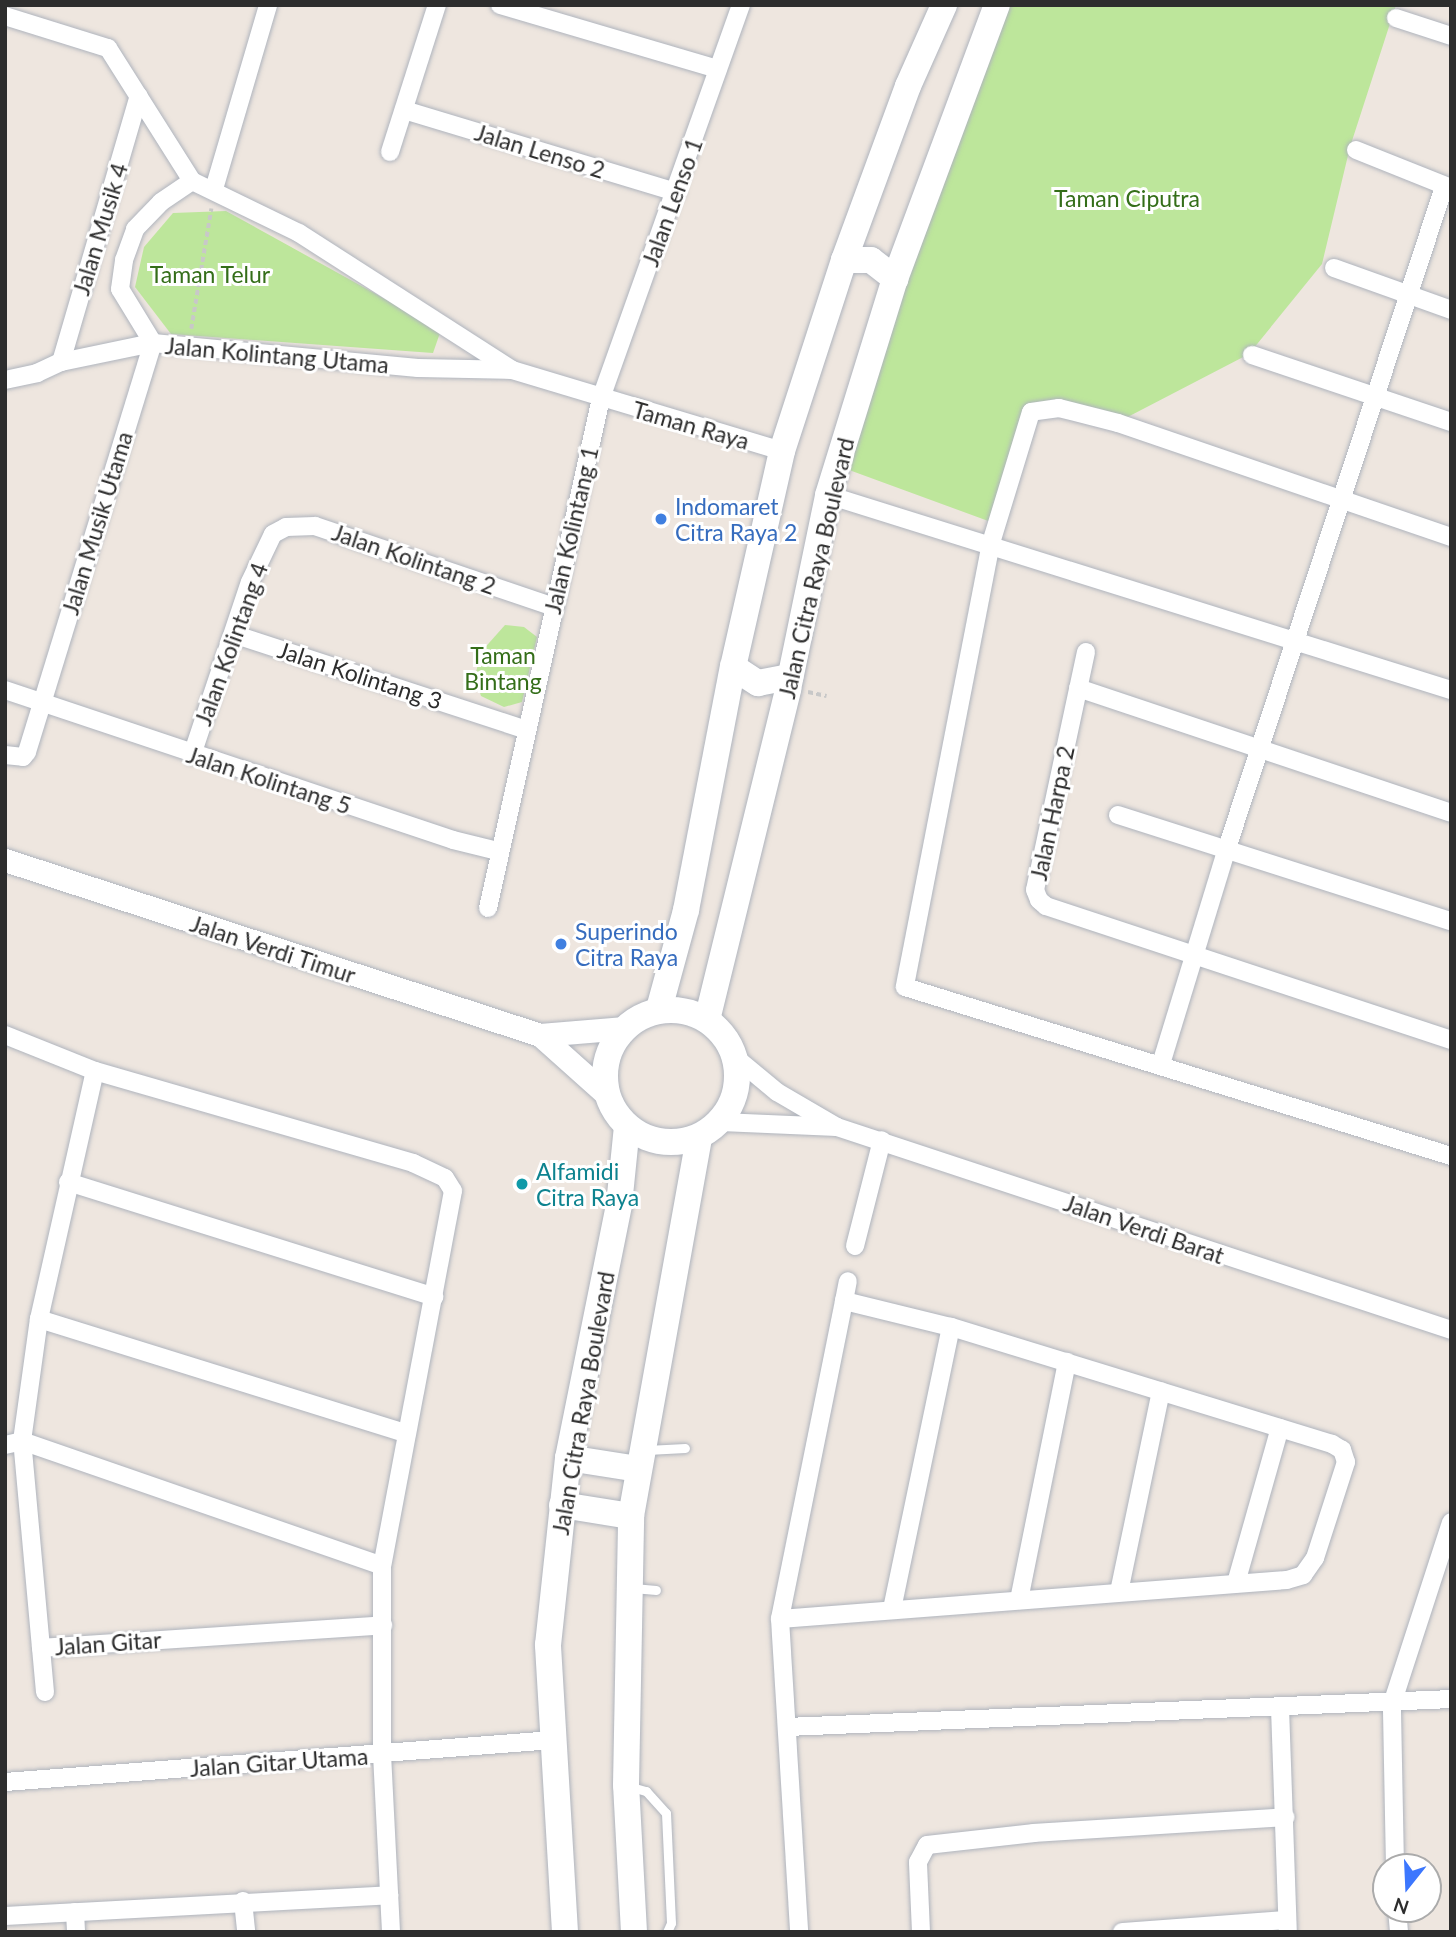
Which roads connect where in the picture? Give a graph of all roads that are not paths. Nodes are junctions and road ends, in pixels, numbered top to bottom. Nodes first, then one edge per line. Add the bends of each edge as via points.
1 (268, 5) edge
2 (437, 5) edge
3 (500, 5) edge
4 (741, 5) edge
5 (944, 5) edge
6 (998, 5) edge
7 (5, 16) edge
8 (1396, 18) dead end
9 (1451, 36) edge
10 (718, 69) junction
11 (139, 96) junction
12 (404, 110) junction
13 (1356, 150) dead end
14 (390, 152) dead end
15 (192, 181) junction
16 (1448, 188) edge
17 (215, 189) junction
18 (676, 192) junction
19 (844, 260) junction
20 (1334, 268) dead end
21 (895, 279) junction
22 (1409, 297) junction
23 (1451, 310) edge
24 (153, 343) junction
25 (1252, 355) dead end
26 (61, 362) junction
27 (512, 370) junction
28 (5, 380) edge
29 (601, 398) junction
30 (1376, 398) junction
31 (1451, 422) edge
32 (782, 451) junction
33 (828, 495) junction
34 (1342, 500) junction
35 (273, 534) joint
36 (1451, 537) edge
37 (992, 543) junction
38 (554, 607) junction
39 (233, 634) junction
40 (1295, 640) junction
41 (1086, 652) dead end
42 (733, 667) junction
43 (790, 677) junction
44 (1077, 688) junction
45 (5, 690) edge
46 (1451, 690) edge
47 (42, 702) junction
48 (527, 730) junction
49 (1263, 747) junction
50 (5, 755) edge
51 (192, 755) junction
52 (1451, 813) edge
53 (1118, 815) dead end
54 (1227, 848) junction
55 (498, 851) junction
56 (5, 860) edge
57 (488, 908) dead end
58 (1451, 921) edge
59 (1194, 954) junction
60 (659, 1009) junction
61 (707, 1020) junction
62 (625, 1028) junction
63 (5, 1035) edge
64 (540, 1035) junction
65 (1451, 1040) edge
66 (736, 1057) junction
67 (1161, 1064) junction
68 (94, 1072) junction
69 (607, 1095) junction
70 (721, 1122) junction
71 (627, 1126) junction
72 (837, 1128) junction
73 (699, 1139) junction
74 (882, 1140) junction
75 (1451, 1156) edge
76 (68, 1182) junction
77 (855, 1247) dead end
78 (848, 1281) dead end
79 (434, 1297) junction
80 (844, 1301) junction
81 (39, 1319) junction
82 (951, 1327) junction
83 (1451, 1330) edge
84 (1067, 1362) junction
85 (1161, 1391) junction
86 (1280, 1428) junction
87 (404, 1433) junction
88 (13, 1443) edge
89 (685, 1448) dead end
90 (568, 1458) junction
91 (640, 1460) junction
92 (562, 1505) junction
93 (631, 1516) junction
94 (1451, 1522) edge
95 (382, 1566) junction
96 (1236, 1583) junction
97 (627, 1588) junction
98 (656, 1590) dead end
99 (1119, 1592) junction
100 (1019, 1600) junction
101 (892, 1609) junction
102 (779, 1619) junction
103 (383, 1625) junction
104 (41, 1648) junction
105 (45, 1692) dead end
106 (1451, 1699) edge
107 (1392, 1704) junction
108 (1280, 1708) junction
109 (787, 1727) junction
110 (553, 1740) junction
111 (382, 1754) junction
112 (5, 1782) edge
113 (626, 1785) junction
114 (1284, 1817) junction
115 (1395, 1853) edge
116 (389, 1895) junction
117 (243, 1901) junction
118 (75, 1912) junction
119 (5, 1916) edge
120 (1288, 1926) edge
121 (76, 1932) edge
122 (246, 1932) edge
123 (391, 1932) edge
124 (565, 1932) edge
125 (634, 1932) edge
126 (667, 1932) edge
127 (799, 1932) edge
128 (921, 1932) edge
129 (1122, 1932) edge

1 - 17 street
2 - 12 street
3 - 10 street
4 - 10 street, Jalan Lenso 1
5 - 19 main road via 908,86
6 - 21 main road, Jalan Citra Raya Boulevard
7 - 11 street via 108,48
8 - 9 street
10 - 18 street, Jalan Lenso 1
11 - 15 street
11 - 26 street, Jalan Musik 4
12 - 14 street
12 - 18 street, Jalan Lenso 2
13 - 16 street
15 - 17 street, Jalan Kolintang Utama
15 - 24 street, Jalan Kolintang Utama via 161,202 135,229 124,260 120,289
16 - 22 street
17 - 27 street, Jalan Kolintang Utama via 299,233
18 - 29 street, Jalan Lenso 1
19 - 21 main road via 871,260
19 - 32 main road
20 - 22 street
21 - 33 main road, Jalan Citra Raya Boulevard
22 - 23 street
22 - 30 street
24 - 26 street
24 - 27 street, Jalan Kolintang Utama via 418,368
24 - 47 street, Jalan Musik Utama
25 - 30 street
26 - 28 street
27 - 29 street, Jalan Kolintang Utama
29 - 32 street, Taman Raya
29 - 38 street, Jalan Kolintang 1
30 - 31 street
30 - 34 street
32 - 42 main road
33 - 37 street
33 - 43 main road, Jalan Citra Raya Boulevard
34 - 36 street
34 - 37 street via 1118,423 1059,408 1037,408 1026,425
34 - 40 street
35 - 38 street, Jalan Kolintang 2 via 286,527 315,526
35 - 39 street, Jalan Kolintang 4 via 250,582
37 - 40 street
37 - 67 street via 905,987
38 - 48 street, Jalan Kolintang 1
39 - 48 street, Jalan Kolintang 3
39 - 51 street, Jalan Kolintang 4
40 - 46 street
40 - 49 street
41 - 44 street, Jalan Harpa 2
42 - 43 main road via 758,683
42 - 60 main road via 686,909
43 - 61 main road, Jalan Citra Raya Boulevard
44 - 49 street
44 - 59 street, Jalan Harpa 2 via 1035,890 1046,906
45 - 47 street, Jalan Kolintang 5
47 - 50 street, Jalan Musik Utama via 27,752 18,758
47 - 51 street, Jalan Kolintang 5
48 - 55 street, Jalan Kolintang 1
49 - 52 street
49 - 54 street
51 - 55 street, Jalan Kolintang 5
53 - 54 street
54 - 58 street
54 - 59 street
55 - 57 street, Jalan Kolintang 1
56 - 64 street, Jalan Verdi Timur
59 - 65 street, Jalan Harpa 2
59 - 67 street
60 - 61 main road
60 - 62 main road
61 - 66 main road
62 - 64 street, Jalan Verdi Timur
62 - 69 main road via 607,1068
63 - 68 street
64 - 69 street, Jalan Verdi Timur
66 - 70 main road via 733,1103
66 - 72 street, Jalan Verdi Barat via 777,1092
67 - 75 street
68 - 76 street, Jalan Gitar
68 - 79 street via 413,1163 445,1178 453,1191 452,1212
69 - 71 main road
70 - 72 street, Jalan Verdi Barat
70 - 73 main road
71 - 73 main road via 675,1142
71 - 90 main road, Jalan Citra Raya Boulevard via 619,1205
72 - 74 street, Jalan Verdi Barat
73 - 91 main road
74 - 77 street
74 - 83 street, Jalan Verdi Barat
76 - 79 street
76 - 81 street, Jalan Gitar
78 - 80 street
79 - 87 street
80 - 82 street
80 - 102 street
81 - 87 street
81 - 88 street, Jalan Gitar
82 - 84 street
82 - 101 street
84 - 85 street
84 - 100 street
85 - 86 street
85 - 99 street
86 - 96 street
86 - 96 street via 1332,1444 1342,1450 1346,1462 1315,1558 1303,1575
87 - 95 street
88 - 95 street
88 - 104 street, Jalan Gitar
89 - 91 lane
90 - 91 main road
90 - 92 main road, Jalan Citra Raya Boulevard
91 - 93 main road
92 - 93 main road
92 - 110 main road, Jalan Citra Raya Boulevard via 548,1645
93 - 97 main road
94 - 107 street
95 - 103 street
96 - 99 street
97 - 98 lane
97 - 113 main road
99 - 100 street
100 - 101 street
101 - 102 street
102 - 109 street
103 - 104 street, Jalan Gitar
103 - 111 street
104 - 105 street
106 - 107 street
107 - 108 street
107 - 115 street
108 - 109 street
108 - 114 street
109 - 127 street
110 - 111 street, Jalan Gitar Utama
110 - 124 main road, Jalan Citra Raya Boulevard
111 - 112 street, Jalan Gitar Utama
111 - 116 street
113 - 125 main road
113 - 126 lane via 646,1791 666,1813 671,1923
114 - 120 street
114 - 128 street via 1034,1833 927,1845 918,1862
116 - 117 street
116 - 123 street
117 - 118 street
117 - 122 street
118 - 119 street
118 - 121 street
120 - 129 street

